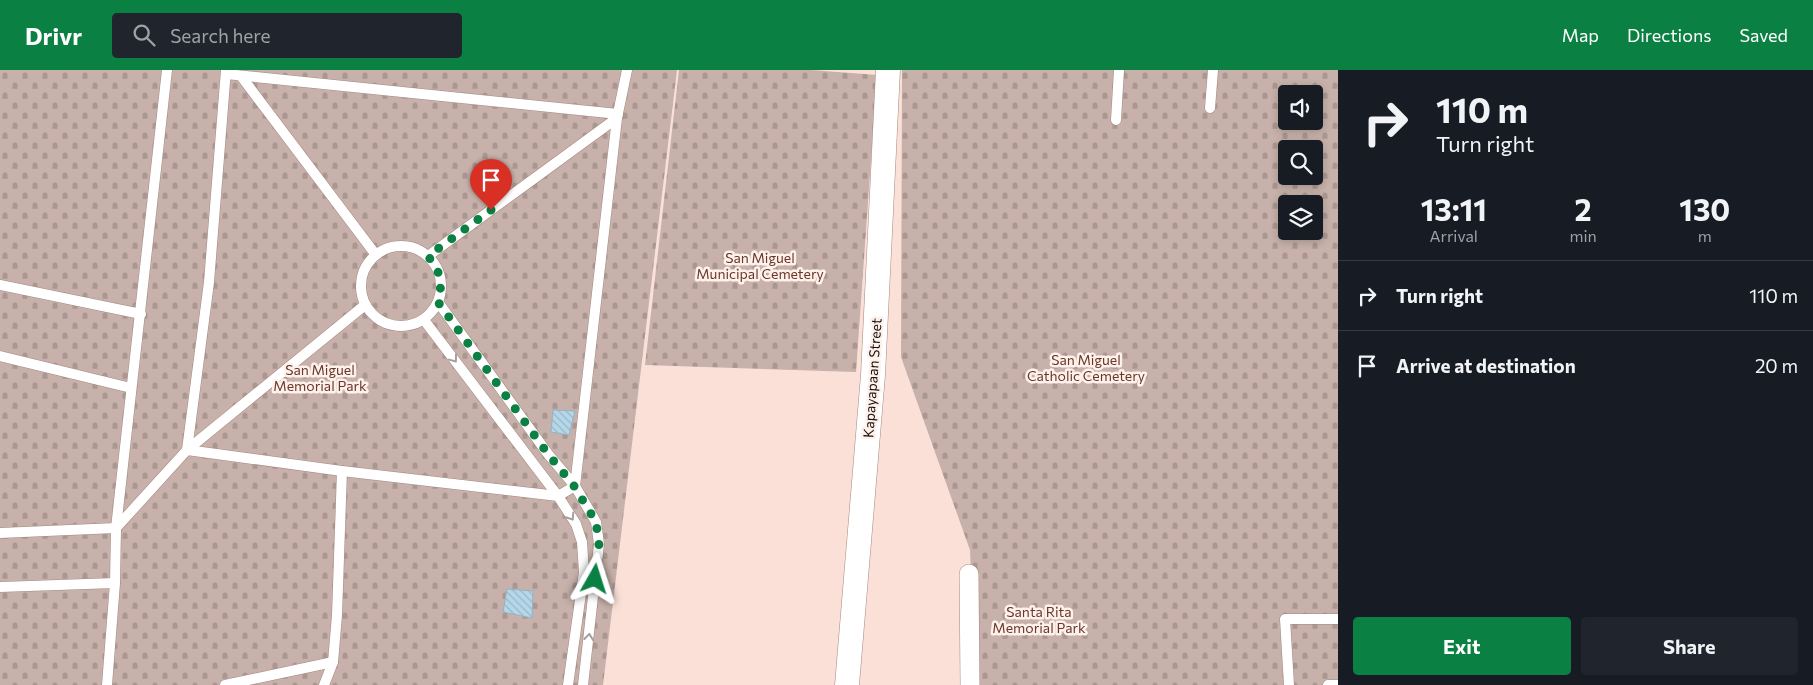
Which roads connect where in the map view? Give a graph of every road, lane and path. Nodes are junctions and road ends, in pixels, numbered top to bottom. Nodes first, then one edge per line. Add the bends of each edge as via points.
1 (167, 70) edge
2 (627, 70) edge
3 (888, 70) edge
4 (1119, 70) edge
5 (1213, 70) edge
6 (226, 72) edge
7 (242, 76) junction
8 (1210, 108) dead end
9 (618, 116) junction
10 (1116, 120) dead end
11 (376, 255) junction
12 (428, 256) junction
13 (0, 285) edge
14 (438, 302) junction
15 (365, 305) junction
16 (141, 314) junction
17 (424, 320) junction
18 (0, 356) edge
19 (131, 388) junction
20 (187, 450) junction
21 (342, 471) junction
22 (574, 486) junction
23 (558, 496) junction
24 (116, 528) junction
25 (0, 533) edge
26 (969, 574) dead end
27 (114, 583) junction
28 (0, 587) edge
29 (1338, 619) edge
30 (333, 662) junction
31 (107, 685) edge
32 (225, 685) edge
33 (324, 685) edge
34 (568, 685) edge
35 (583, 685) edge
36 (847, 685) edge
37 (970, 685) edge
38 (1289, 685) edge
39 (1328, 685) edge
40 (1338, 685) edge

1 - 16 lane
2 - 9 lane
3 - 36 street, Kapayapaan Street via 873,375
4 - 10 lane
5 - 8 lane
6 - 7 lane
6 - 20 lane via 209,282
7 - 9 lane
7 - 11 lane
9 - 12 lane
9 - 22 lane
11 - 12 lane via 388,248 402,246
11 - 15 lane via 363,273
12 - 14 lane via 438,269 442,286
13 - 16 lane
14 - 17 lane
14 - 22 lane
15 - 17 lane via 385,324 412,325
15 - 20 lane
16 - 19 lane
17 -> 23 lane
18 - 19 lane
19 - 24 lane
20 - 21 lane
20 - 24 lane
21 - 23 lane
21 - 30 lane
22 - 23 lane
35 -> 22 lane via 599,544 596,522
23 -> 34 lane via 576,524 582,542 584,572
24 - 25 lane
24 - 27 lane
26 - 37 street
27 - 28 lane
27 - 31 lane
29 - 38 lane via 1285,619
30 - 32 lane
30 - 33 lane
39 - 40 lane

